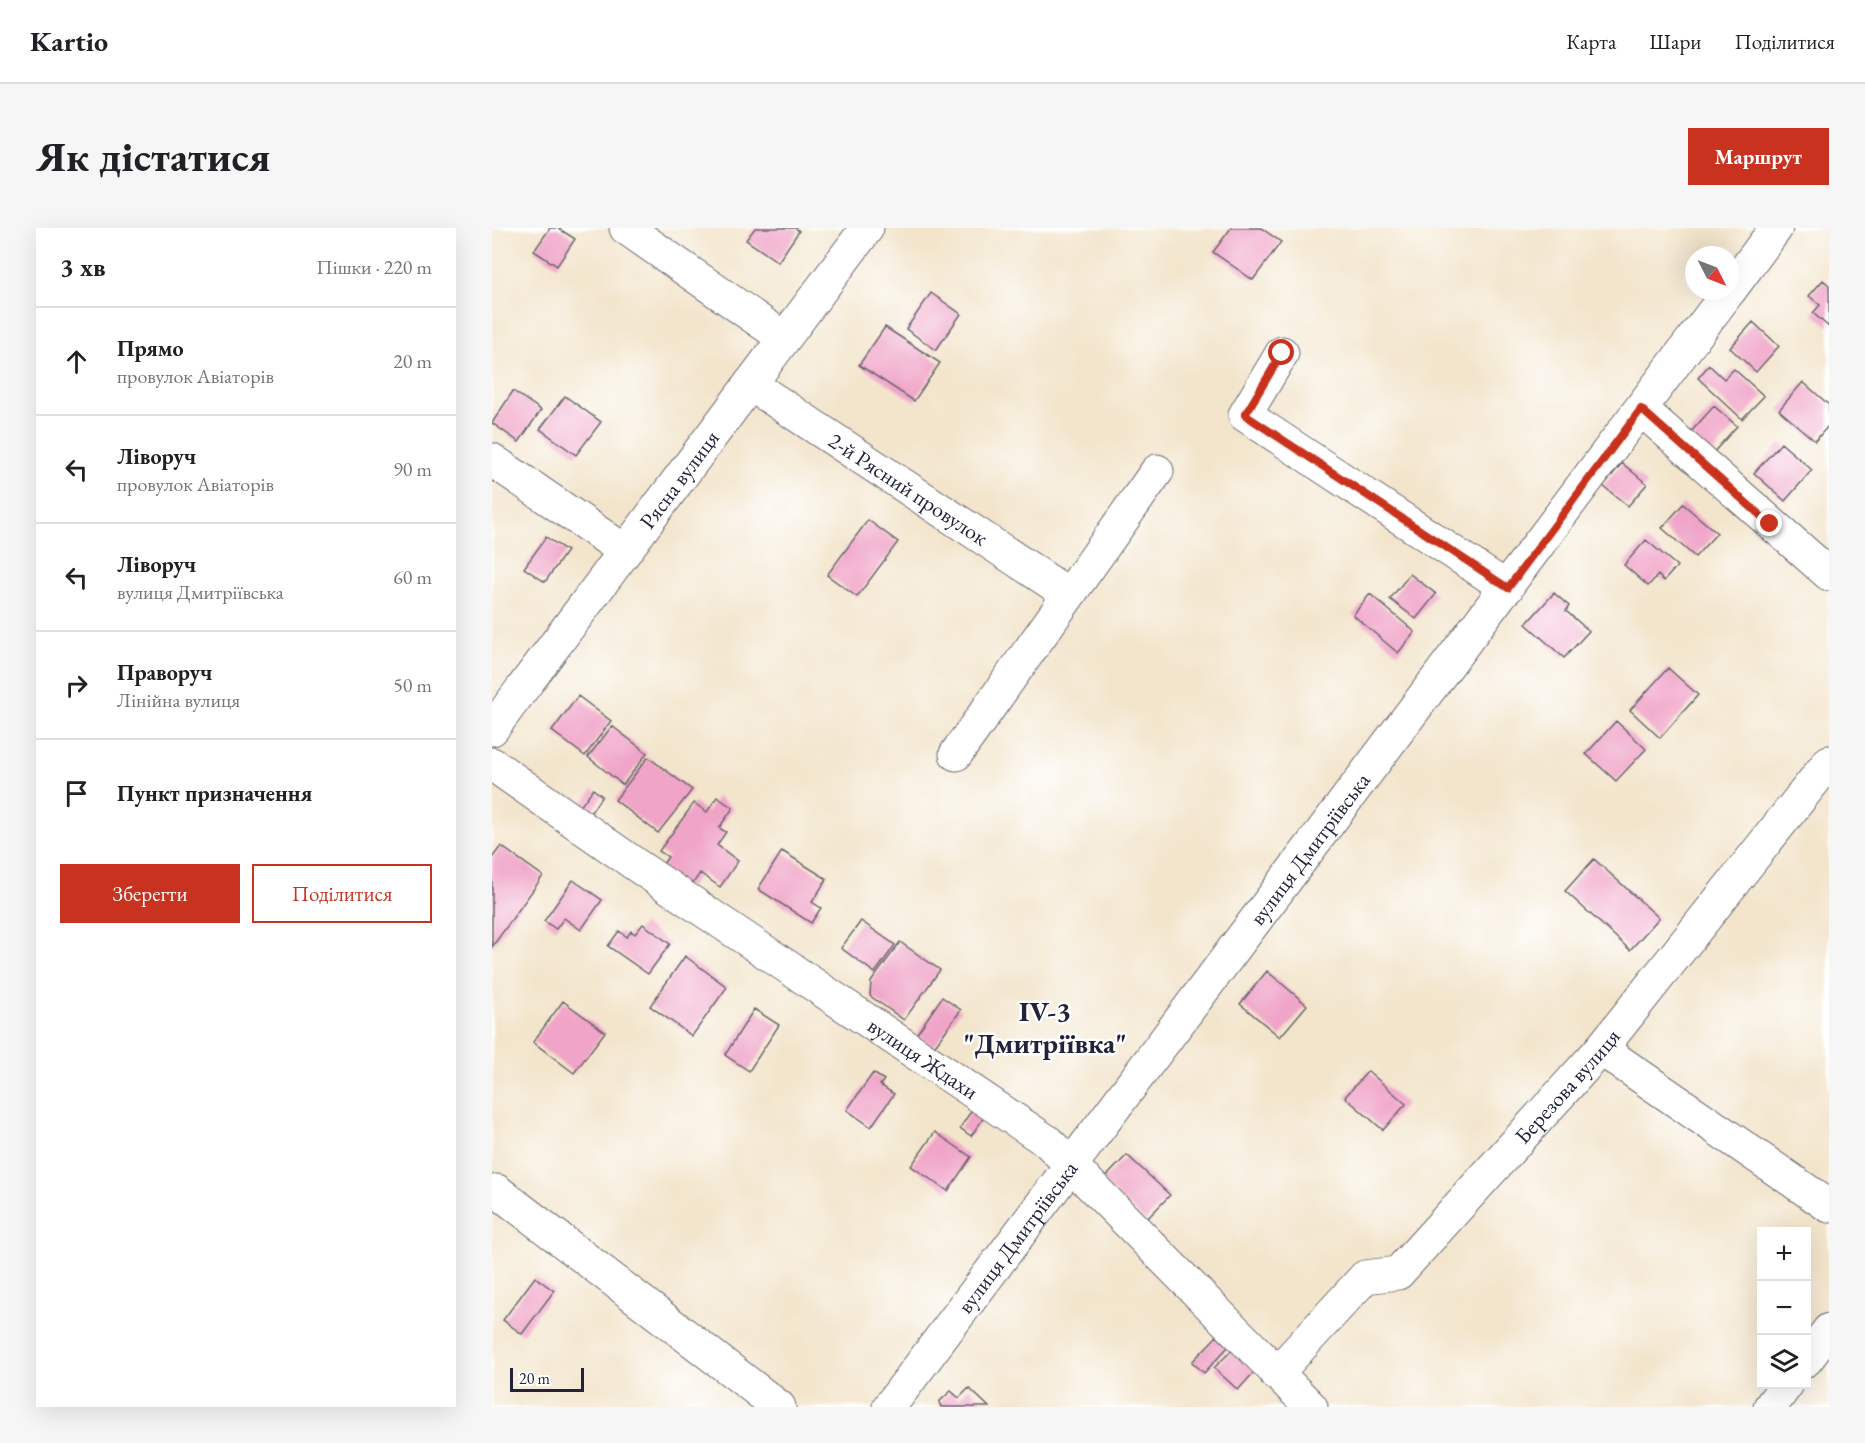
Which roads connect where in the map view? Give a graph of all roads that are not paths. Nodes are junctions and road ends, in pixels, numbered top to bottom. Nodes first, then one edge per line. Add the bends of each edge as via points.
1 (626, 228) edge
2 (867, 228) edge
3 (1776, 228) edge
4 (1739, 279) edge
5 (1723, 300) edge
6 (784, 338) junction
7 (1282, 353) dead end
8 (750, 384) junction
9 (1641, 409) junction
10 (492, 460) edge
11 (1157, 471) dead end
12 (625, 551) junction
13 (1829, 574) edge
14 (1508, 588) junction
15 (1068, 594) junction
16 (492, 729) edge
17 (956, 754) dead end
18 (1829, 762) edge
19 (492, 764) edge
20 (1602, 1049) junction
21 (1072, 1165) junction
22 (497, 1191) dead end
23 (1829, 1206) edge
24 (1829, 1330) edge
25 (1811, 1353) edge
26 (1276, 1374) junction
27 (1784, 1389) edge
28 (780, 1407) edge
29 (889, 1407) edge
30 (1311, 1407) edge
31 (1770, 1407) edge

1 - 6 street
2 - 6 street, Рясна вулиця
3 - 4 street, вулиця Дмитріївська
5 - 9 street, вулиця Дмитріївська
6 - 8 street, Рясна вулиця
7 - 14 street via 1245,415
8 - 12 street, Рясна вулиця
8 - 15 street, 2-й Рясний провулок
9 - 13 street
9 - 14 street, вулиця Дмитріївська
10 - 12 street
11 - 15 street
12 - 16 street, Рясна вулиця
14 - 21 street, вулиця Дмитріївська
15 - 17 street
18 - 20 street, Березова вулиця
19 - 21 street, вулиця Ждахи via 648,874 1048,1142
20 - 23 street
20 - 26 street, Березова вулиця via 1398,1273 1365,1277
21 - 26 street, вулиця Ждахи
21 - 29 street, вулиця Дмитріївська
22 - 28 street
24 - 25 street
26 - 30 street, вулиця Ждахи
27 - 31 street

